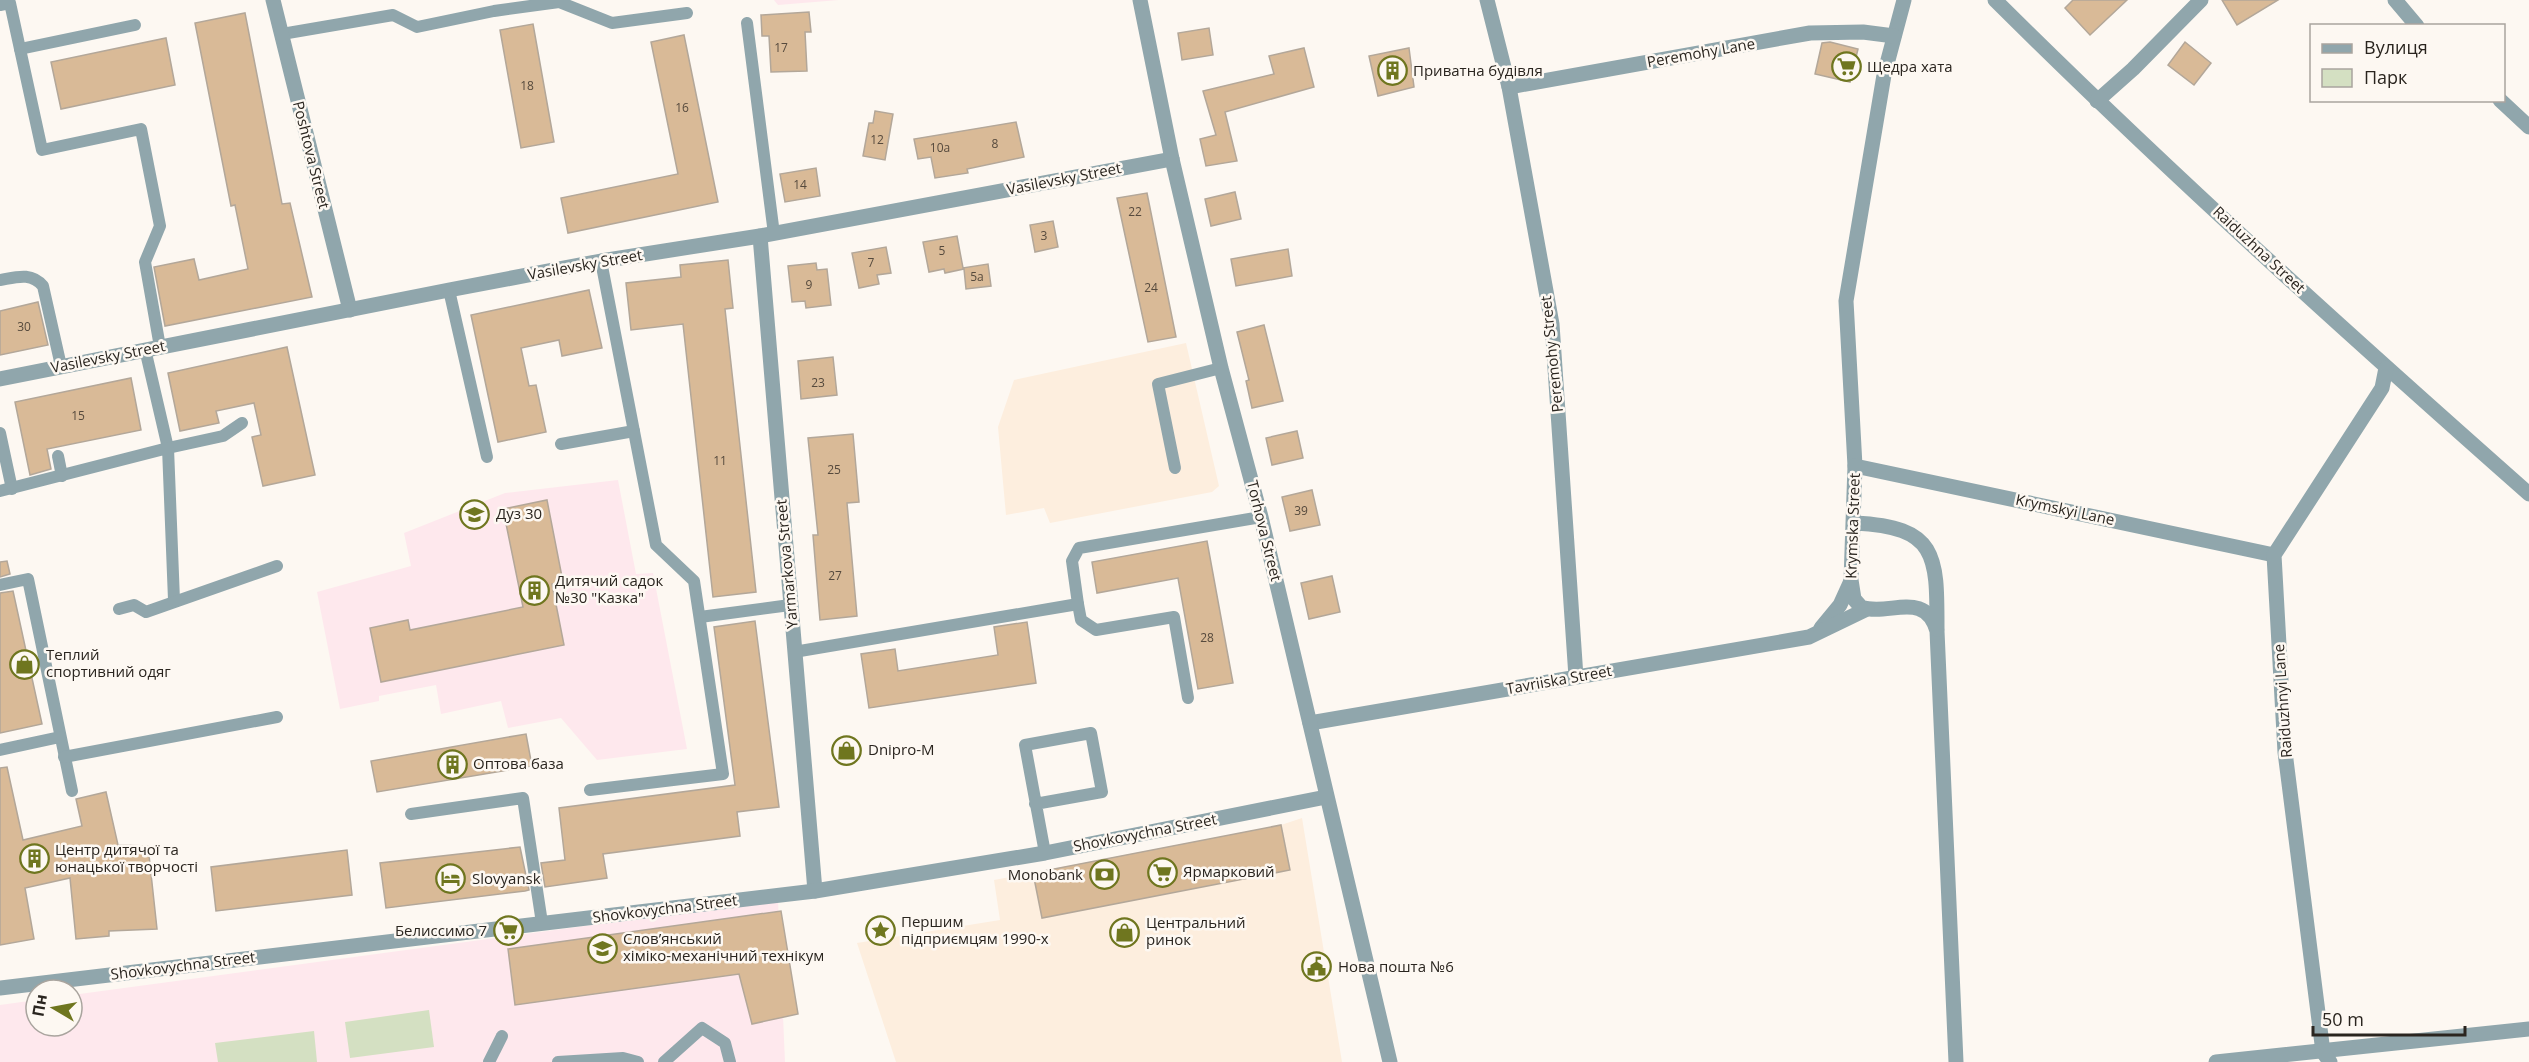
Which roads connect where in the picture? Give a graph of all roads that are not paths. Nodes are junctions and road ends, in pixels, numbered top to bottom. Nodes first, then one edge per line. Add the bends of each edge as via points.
1 (273, 0) edge
2 (1140, 0) edge
3 (1487, 0) edge
4 (1904, 0) edge
5 (1995, 0) edge
6 (2201, 0) edge
7 (2395, 0) edge
8 (516, 4) edge
9 (0, 5) edge
10 (687, 13) dead end
11 (747, 23) dead end
12 (2415, 24) edge
13 (135, 25) dead end
14 (282, 34) junction
15 (1894, 36) junction
16 (20, 50) junction
17 (1509, 87) junction
18 (2097, 101) junction
19 (2501, 102) edge
20 (2529, 127) edge
21 (1172, 159) junction
22 (767, 235) junction
23 (602, 261) junction
24 (0, 280) edge
25 (449, 290) junction
26 (350, 310) junction
27 (152, 348) junction
28 (61, 366) junction
29 (1221, 368) junction
30 (2386, 368) junction
31 (0, 379) edge
32 (242, 423) dead end
33 (634, 431) junction
34 (0, 433) edge
35 (561, 444) dead end
36 (168, 448) junction
37 (58, 456) dead end
38 (487, 457) dead end
39 (1855, 466) junction
40 (1175, 468) dead end
41 (62, 476) junction
42 (6, 490) edge
43 (2529, 494) edge
44 (1262, 517) junction
45 (1855, 523) junction
46 (2274, 555) junction
47 (277, 566) dead end
48 (1851, 580) junction
49 (0, 585) edge
50 (174, 600) junction
51 (1078, 604) junction
52 (790, 605) junction
53 (119, 609) dead end
54 (1867, 609) junction
55 (700, 616) junction
56 (1936, 631) junction
57 (1809, 637) junction
58 (794, 652) junction
59 (1576, 677) junction
60 (1188, 698) dead end
61 (277, 717) dead end
62 (1310, 723) junction
63 (60, 737) junction
64 (0, 750) edge
65 (64, 757) junction
66 (590, 790) dead end
67 (72, 791) dead end
68 (1326, 797) junction
69 (1035, 804) junction
70 (411, 814) dead end
71 (1045, 853) junction
72 (815, 891) junction
73 (542, 923) junction
74 (0, 988) edge
75 (2529, 1029) edge
76 (502, 1036) dead end
77 (2326, 1057) edge
78 (489, 1062) edge
79 (558, 1062) edge
80 (638, 1062) edge
81 (664, 1062) edge
82 (730, 1062) edge
83 (1390, 1062) edge
84 (1956, 1062) edge
85 (2216, 1062) edge

1 - 14 street, Poshtova Street
2 - 21 street, Torhova Street
3 - 17 street, Peremohy Street
4 - 15 street, Krymska Street
5 - 18 street, Raiduzhna Street
6 - 18 street
7 - 12 street
8 - 10 lane via 559,3 612,23
8 - 14 lane via 417,27 393,15
9 - 16 lane via 10,3
11 - 22 lane
13 - 16 lane
14 - 26 street, Poshtova Street
15 - 17 street, Peremohy Lane via 1810,33
15 - 39 street, Krymska Street via 1846,301
16 - 27 lane via 42,150 141,129 160,226 145,262
17 - 59 street, Peremohy Street via 1552,324
18 - 30 street, Raiduzhna Street
19 - 20 street
21 - 22 street, Vasilevsky Street
21 - 29 street, Torhova Street
22 - 23 street, Vasilevsky Street
22 - 52 street, Yarmarkova Street
23 - 25 street, Vasilevsky Street
23 - 33 lane
24 - 28 lane via 27,276 43,286
25 - 26 street, Vasilevsky Street
25 - 38 lane
26 - 27 street, Vasilevsky Street
27 - 28 street, Vasilevsky Street
27 - 36 lane
28 - 31 street, Vasilevsky Street
29 - 40 lane via 1158,384
29 - 44 street, Torhova Street
30 - 43 street, Raiduzhna Street
30 - 46 street via 2382,388
32 - 36 lane via 223,436
33 - 35 lane
33 - 55 lane via 656,545 694,581
34 - 42 lane
36 - 41 lane
36 - 50 lane
37 - 41 lane
39 - 45 street, Krymska Street
39 - 46 street, Krymskyi Lane
41 - 42 lane
44 - 51 lane via 1079,548 1072,561
44 - 62 street, Torhova Street
45 - 48 street, Krymska Street
45 - 56 street via 1901,529 1926,548 1936,573
46 - 77 street, Raiduzhnyi Lane via 2285,752
47 - 50 lane
48 - 54 street, Krymska Street via 1854,599
48 - 57 street via 1835,612
49 - 63 lane via 28,579
50 - 53 lane via 146,612 134,605
51 - 58 lane
51 - 60 lane via 1081,620 1096,630 1174,617
52 - 55 lane
52 - 58 street, Yarmarkova Street
54 - 56 street via 1915,607 1928,614
54 - 57 street, Tavriiska Street
55 - 66 lane via 723,774
56 - 84 street
57 - 59 street, Tavriiska Street
58 - 72 street, Yarmarkova Street
59 - 62 street, Tavriiska Street
61 - 65 lane
62 - 68 street, Torhova Street
63 - 64 lane
63 - 65 lane
65 - 67 lane
68 - 71 street, Shovkovychna Street
68 - 83 street, Torhova Street
69 - 69 lane via 1025,745 1091,733 1102,792
69 - 71 lane
70 - 73 lane via 523,798
71 - 72 street, Shovkovychna Street
72 - 73 street, Shovkovychna Street
73 - 74 street, Shovkovychna Street
75 - 77 street
76 - 78 lane
77 - 85 street
79 - 80 lane via 623,1058
81 - 82 lane via 702,1028 725,1043

